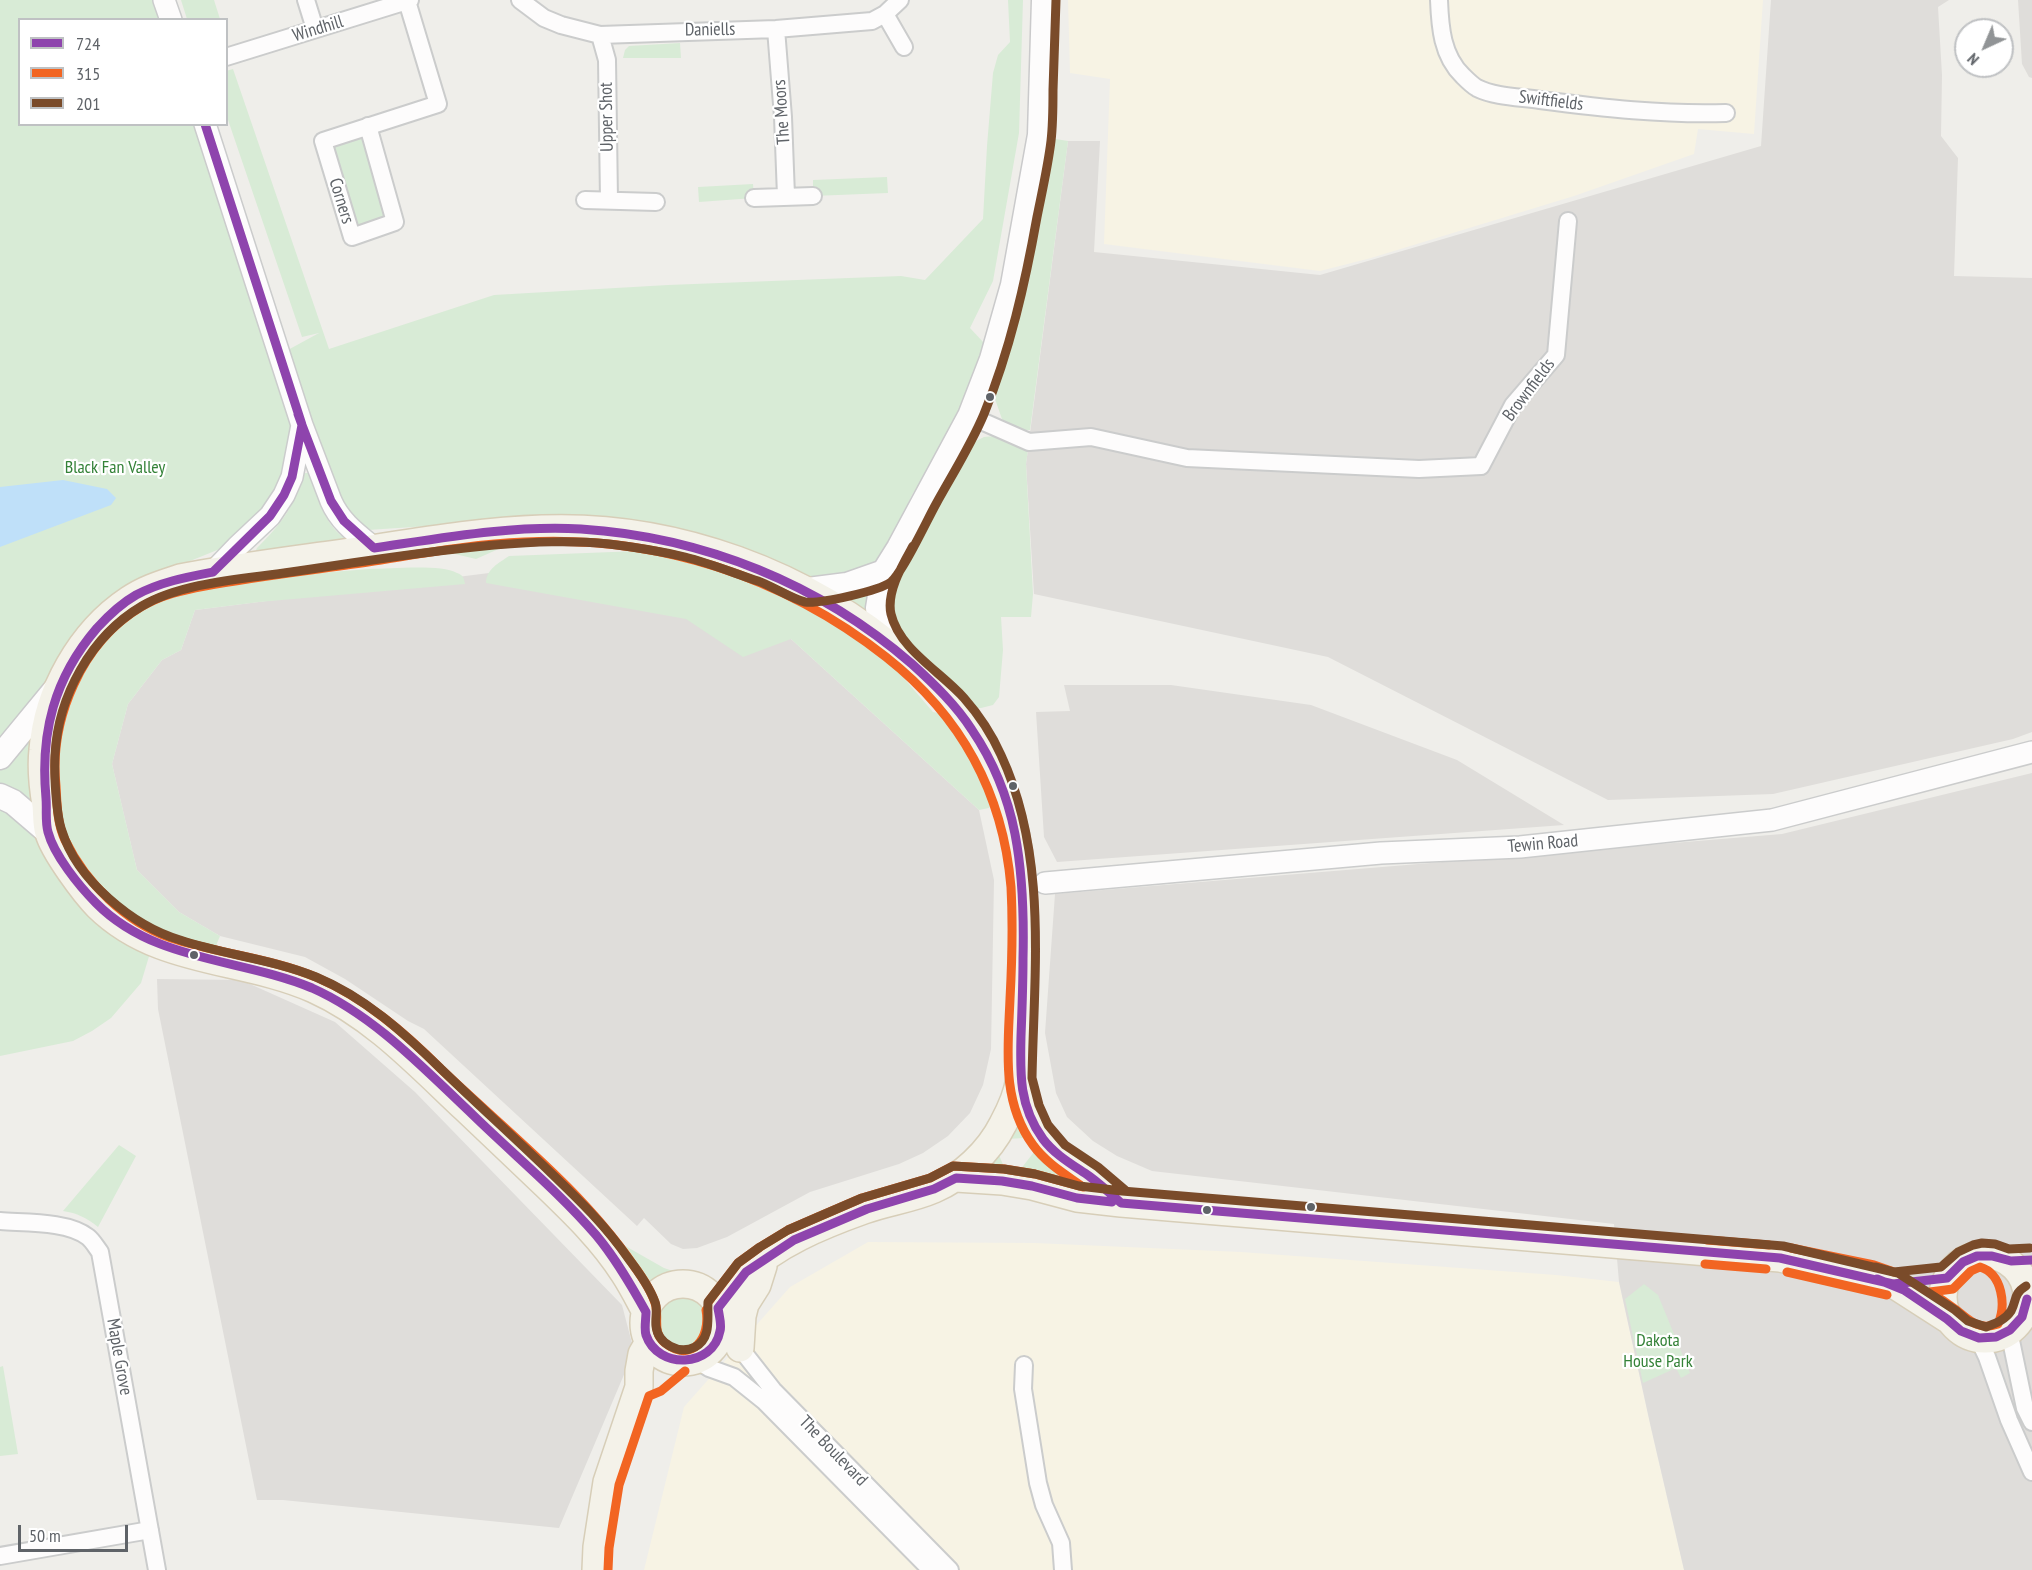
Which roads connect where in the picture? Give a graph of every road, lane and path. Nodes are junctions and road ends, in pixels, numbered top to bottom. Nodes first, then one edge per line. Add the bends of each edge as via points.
1 (164, 0) edge
2 (306, 0) edge
3 (408, 0) edge
4 (520, 0) edge
5 (900, 0) edge
6 (1044, 0) edge
7 (1439, 0) edge
8 (885, 14) junction
9 (170, 18) edge
10 (776, 29) junction
11 (315, 30) junction
12 (600, 35) junction
13 (904, 47) dead end
14 (228, 56) edge
15 (1726, 113) dead end
16 (206, 126) edge
17 (368, 126) junction
18 (786, 196) junction
19 (813, 196) dead end
20 (754, 198) dead end
21 (585, 200) dead end
22 (609, 200) junction
23 (656, 202) dead end
24 (1569, 221) dead end
25 (970, 416) junction
26 (302, 425) junction
27 (374, 548) junction
28 (213, 572) junction
29 (884, 572) junction
30 (808, 590) junction
31 (889, 643) junction
32 (60, 684) junction
33 (2032, 752) edge
34 (0, 757) edge
35 (0, 796) edge
36 (48, 832) junction
37 (1020, 866) junction
38 (1045, 883) junction
39 (1023, 908) junction
40 (1020, 1080) junction
41 (956, 1178) junction
42 (1121, 1203) junction
43 (0, 1221) edge
44 (766, 1257) junction
45 (2019, 1261) edge
46 (1947, 1278) junction
47 (1893, 1284) junction
48 (2029, 1297) edge
49 (646, 1312) junction
50 (720, 1316) junction
51 (1949, 1320) junction
52 (2009, 1331) junction
53 (1978, 1338) junction
54 (649, 1342) junction
55 (740, 1348) junction
56 (687, 1361) junction
57 (1024, 1365) dead end
58 (639, 1387) junction
59 (2032, 1422) edge
60 (2032, 1472) edge
61 (150, 1530) junction
62 (0, 1556) edge
63 (157, 1570) edge
64 (596, 1570) edge
65 (931, 1570) edge
66 (950, 1570) edge
67 (1063, 1570) edge

1 - 9 street
2 - 11 street
3 - 11 street, Windhill
3 - 17 street, Corners via 438,104
4 - 12 street, Daniells via 544,18
5 - 8 street, Daniells
6 - 25 main road via 1040,135 1015,276 992,359
7 - 15 street, Swiftfields via 1447,54 1477,88 1496,94 1617,109
8 - 10 street, Daniells via 872,21
8 - 13 street
10 - 12 street, Daniells
10 - 18 street, The Moors
11 - 14 street, Windhill
12 - 22 street, Upper Shot via 607,60
16 - 26 street
17 - 17 street, Corners via 395,222 352,237 323,141
18 - 19 street
18 - 20 street
21 - 22 street
22 - 23 street
24 - 25 street, Brownfields via 1556,355 1513,405 1482,466 1419,469 1187,458 1091,437 1029,442
25 - 29 main road
26 - 27 street via 336,513
26 - 28 street via 292,477 284,495 270,516
27 - 28 main road
27 - 30 main road via 499,532 619,532 691,546 774,574
28 - 32 main road via 180,578 128,600 83,644
29 - 30 main road via 847,585
29 - 31 main road via 878,608
30 - 31 main road
31 - 37 main road via 955,706 980,741 1009,811
32 - 34 main road
32 - 36 main road via 43,748
33 - 38 street, Tewin Road via 1772,820 1520,847 1381,853
35 - 36 main road
36 - 49 main road via 97,905 127,929 153,944 286,979 361,1015 400,1047 579,1217 625,1274
37 - 38 street
37 - 39 main road
38 - 39 street
39 - 40 main road
40 - 41 main road via 1003,1126 985,1151
40 - 42 main road via 1032,1119 1046,1142
41 - 42 main road via 1002,1181 1077,1198
41 - 44 main road via 830,1223
42 - 47 main road via 1780,1258
43 - 61 street, Maple Grove via 77,1231 100,1252
44 - 50 main road via 746,1272
44 - 55 main road via 757,1285 745,1304
45 - 46 main road via 1977,1256 1955,1267
45 - 48 main road
46 - 47 main road
46 - 51 main road via 1943,1301
47 - 51 main road
48 - 52 main road via 2022,1316
49 - 50 main road via 652,1297 662,1290 691,1284 712,1298
49 - 54 main road via 644,1332
50 - 55 street, The Boulevard
50 - 56 main road via 719,1338 714,1347
51 - 53 main road via 1960,1331
52 - 53 main road via 1987,1340
52 - 59 street via 2025,1408
53 - 60 street
54 - 56 main road via 664,1357
54 - 58 main road via 642,1354
55 - 66 street, The Boulevard via 773,1390
56 - 58 main road
56 - 65 street, The Boulevard via 734,1377 764,1401
57 - 67 street via 1023,1389 1038,1483 1061,1543
58 - 64 main road via 607,1482
61 - 62 street
61 - 63 street, Maple Grove

